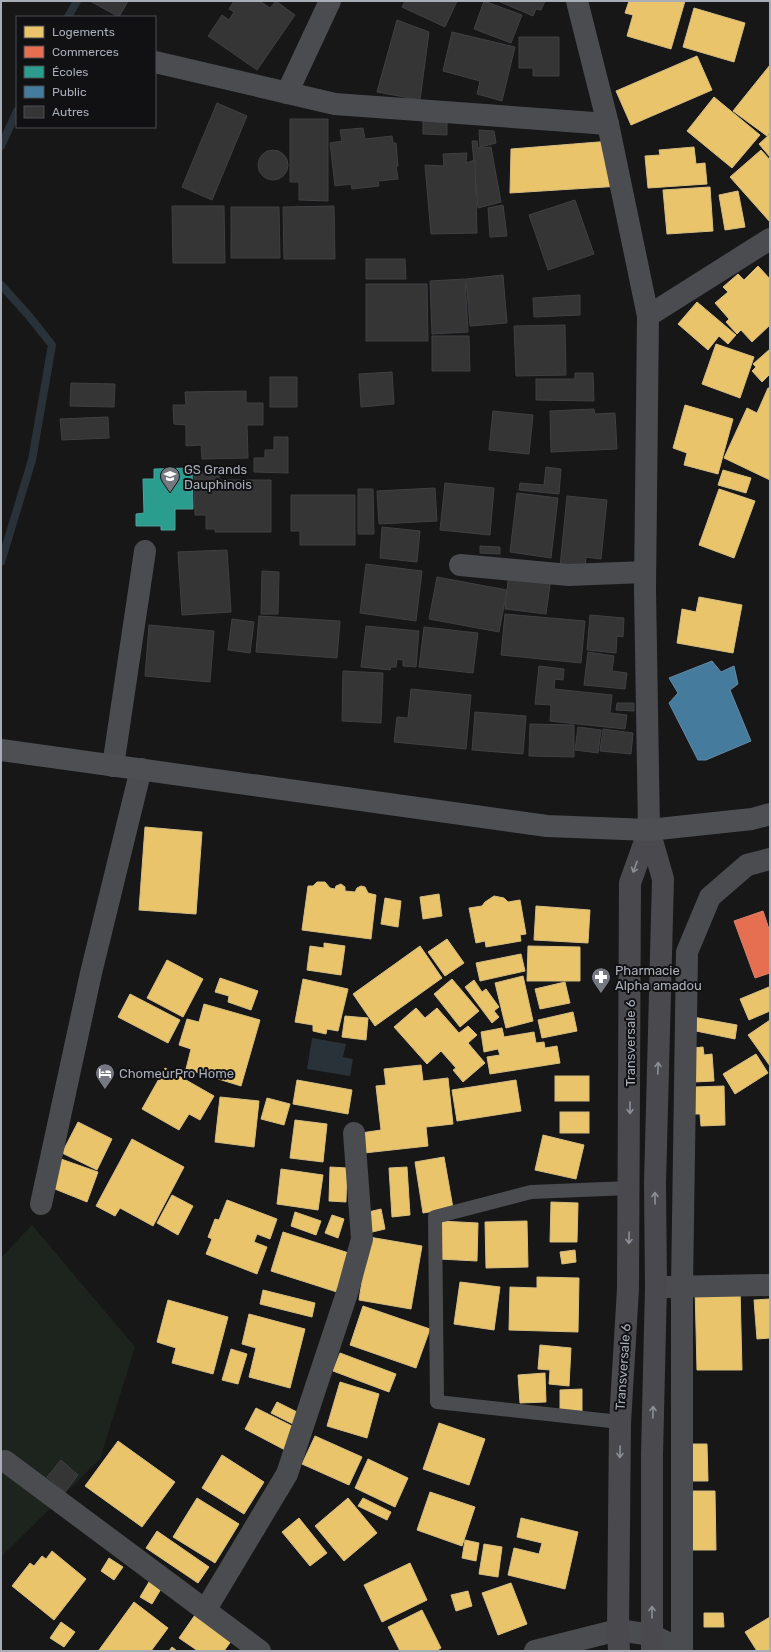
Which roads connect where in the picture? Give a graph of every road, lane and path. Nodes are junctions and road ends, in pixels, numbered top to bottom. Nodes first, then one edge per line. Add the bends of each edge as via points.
1 (330, 1) edge
2 (577, 1) edge
3 (156, 62) edge
4 (287, 93) junction
5 (608, 124) junction
6 (768, 243) edge
7 (648, 316) junction
8 (145, 551) dead end
9 (460, 565) dead end
10 (645, 572) junction
11 (1, 750) edge
12 (113, 766) junction
13 (141, 769) junction
14 (770, 814) edge
15 (649, 830) junction
16 (770, 859) edge
17 (354, 1133) dead end
18 (630, 1188) junction
19 (41, 1204) dead end
20 (770, 1285) edge
21 (656, 1287) junction
22 (682, 1287) junction
23 (620, 1422) junction
24 (652, 1455) junction
25 (5, 1461) dead end
26 (682, 1462) junction
27 (206, 1609) junction
28 (618, 1641) edge
29 (652, 1643) edge
30 (260, 1651) edge
31 (535, 1651) edge
32 (682, 1651) edge

1 - 4 street
2 - 5 street
3 - 4 street
4 - 5 street via 335,104
5 - 7 street
6 - 7 street
7 - 10 street
8 - 12 street
9 - 10 street via 569,575
10 - 15 street
11 - 12 main road
12 - 13 main road
13 - 15 main road via 547,826
13 - 19 street via 91,973
14 - 15 main road via 752,819
15 -> 18 main road, Transversale 6 via 630,883
21 -> 15 main road via 655,1183 663,879
16 - 22 street via 747,865 710,897 688,952
17 - 27 street via 362,1239 348,1290 287,1474
18 -> 23 main road, Transversale 6 via 628,1289
18 - 23 lane via 531,1192 435,1217 437,1402
20 - 22 street
21 - 22 street
24 -> 21 main road
22 - 26 street
23 -> 28 main road, Transversale 6
24 - 26 street
29 -> 24 main road
25 - 27 street
26 - 32 street
27 - 30 street
28 - 29 street
28 - 31 street
29 - 32 street

